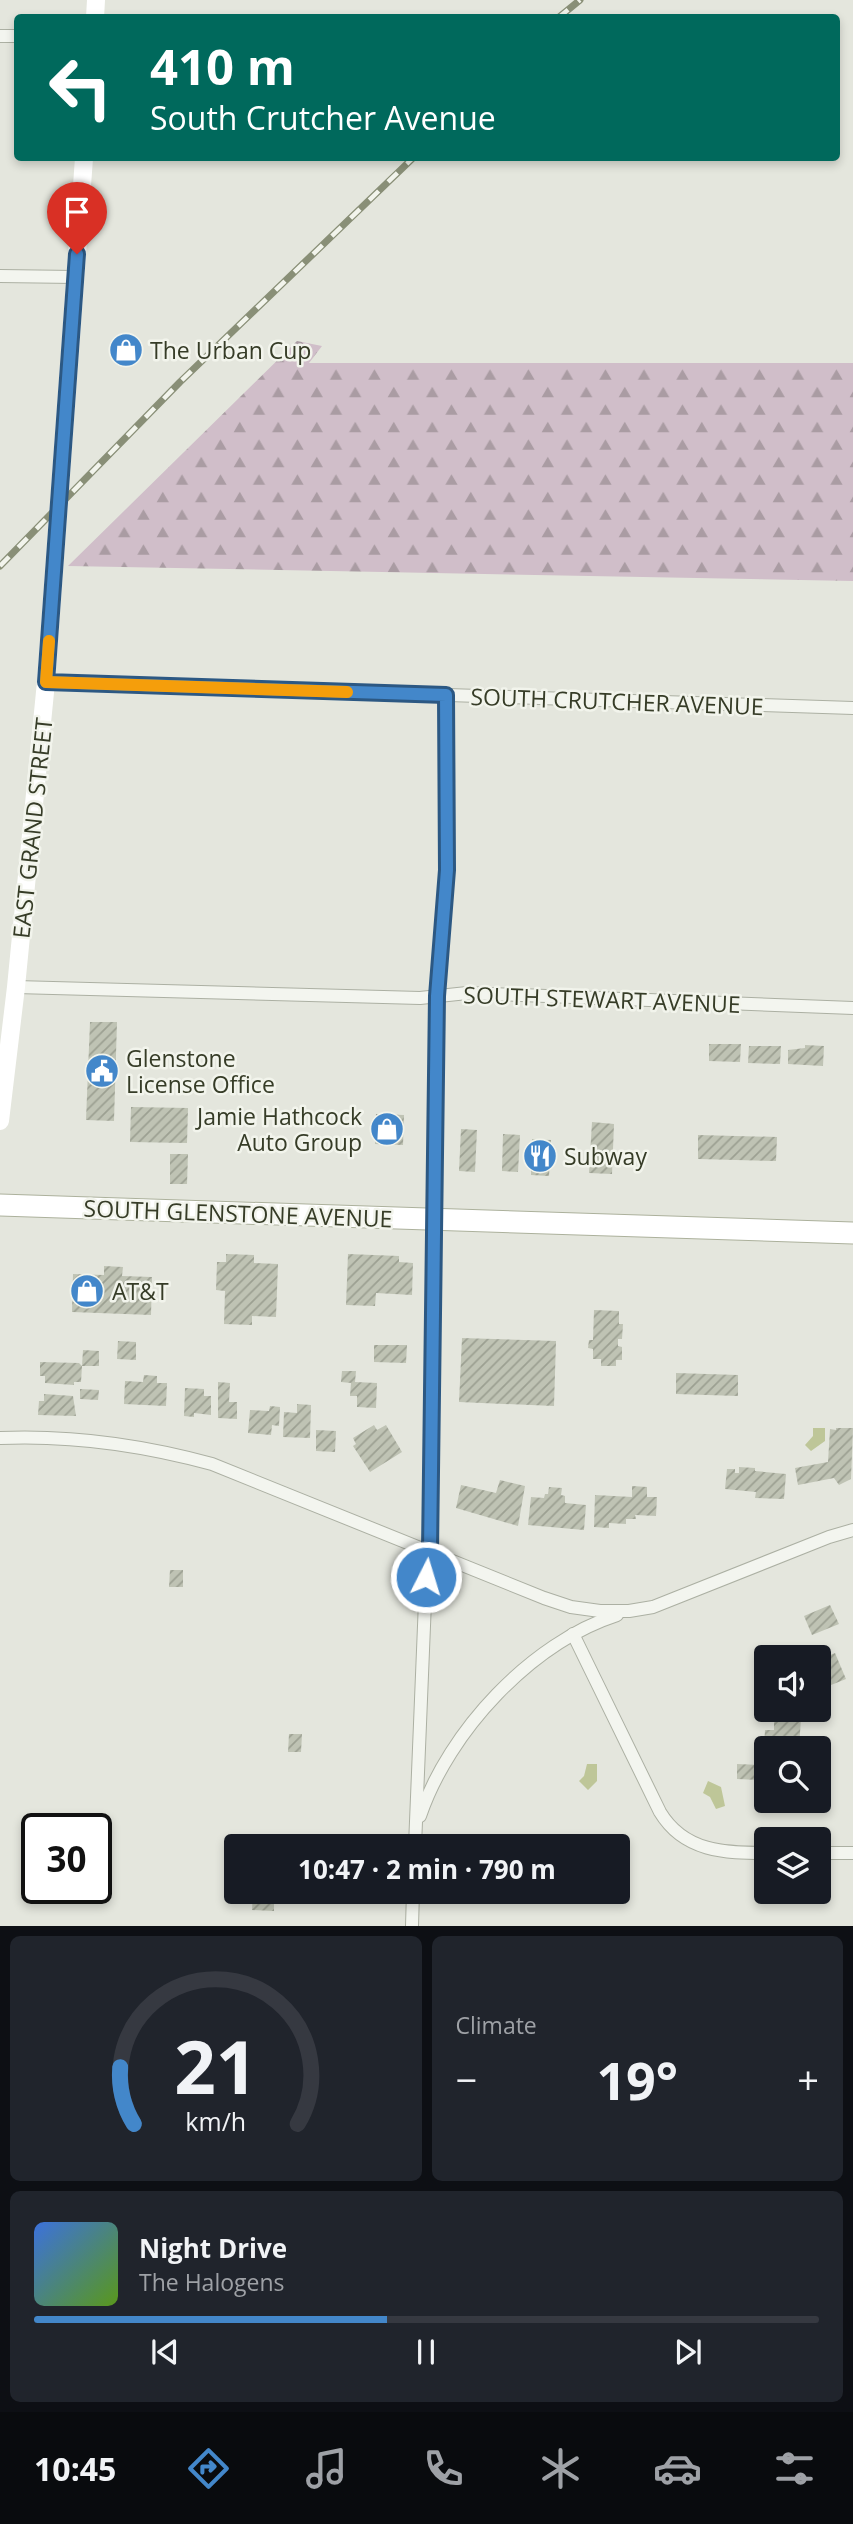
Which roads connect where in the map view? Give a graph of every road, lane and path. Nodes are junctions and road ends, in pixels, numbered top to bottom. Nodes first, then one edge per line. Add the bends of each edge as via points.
1 (84, 161) edge
2 (0, 276) edge
3 (75, 278) junction
4 (46, 682) junction
5 (446, 695) junction
6 (853, 708) edge
7 (16, 987) junction
8 (437, 996) junction
9 (853, 1007) edge
10 (0, 1121) edge
11 (0, 1205) edge
12 (433, 1219) junction
13 (853, 1233) edge
14 (0, 1438) edge
15 (853, 1530) edge
16 (430, 1551) junction
17 (629, 1611) junction
18 (573, 1634) junction
19 (415, 1829) junction
20 (415, 1834) edge
21 (754, 1853) edge
22 (831, 1853) edge
23 (853, 1853) edge
24 (413, 1904) edge
25 (412, 1926) edge

1 - 3 main road, EAST GRAND STREET
2 - 3 street
3 - 4 main road, EAST GRAND STREET
4 - 5 street, SOUTH CRUTCHER AVENUE
4 - 7 main road, EAST GRAND STREET
5 - 6 street, SOUTH CRUTCHER AVENUE
5 - 8 street via 447,870
7 - 8 street, SOUTH STEWART AVENUE
7 - 10 main road, EAST GRAND STREET
8 - 9 street, SOUTH STEWART AVENUE via 467,993
8 - 12 street
11 - 12 main road, SOUTH GLENSTONE AVENUE
12 - 13 main road, SOUTH GLENSTONE AVENUE
12 - 16 street
14 - 16 street via 101,1441 185,1456
15 - 17 street via 665,1604
16 - 17 street via 565,1605
16 - 19 street
17 - 18 street
18 - 19 street via 514,1679 467,1730 431,1788
18 - 21 street via 671,1828 708,1849
19 - 20 street
22 - 23 street
24 - 25 street

